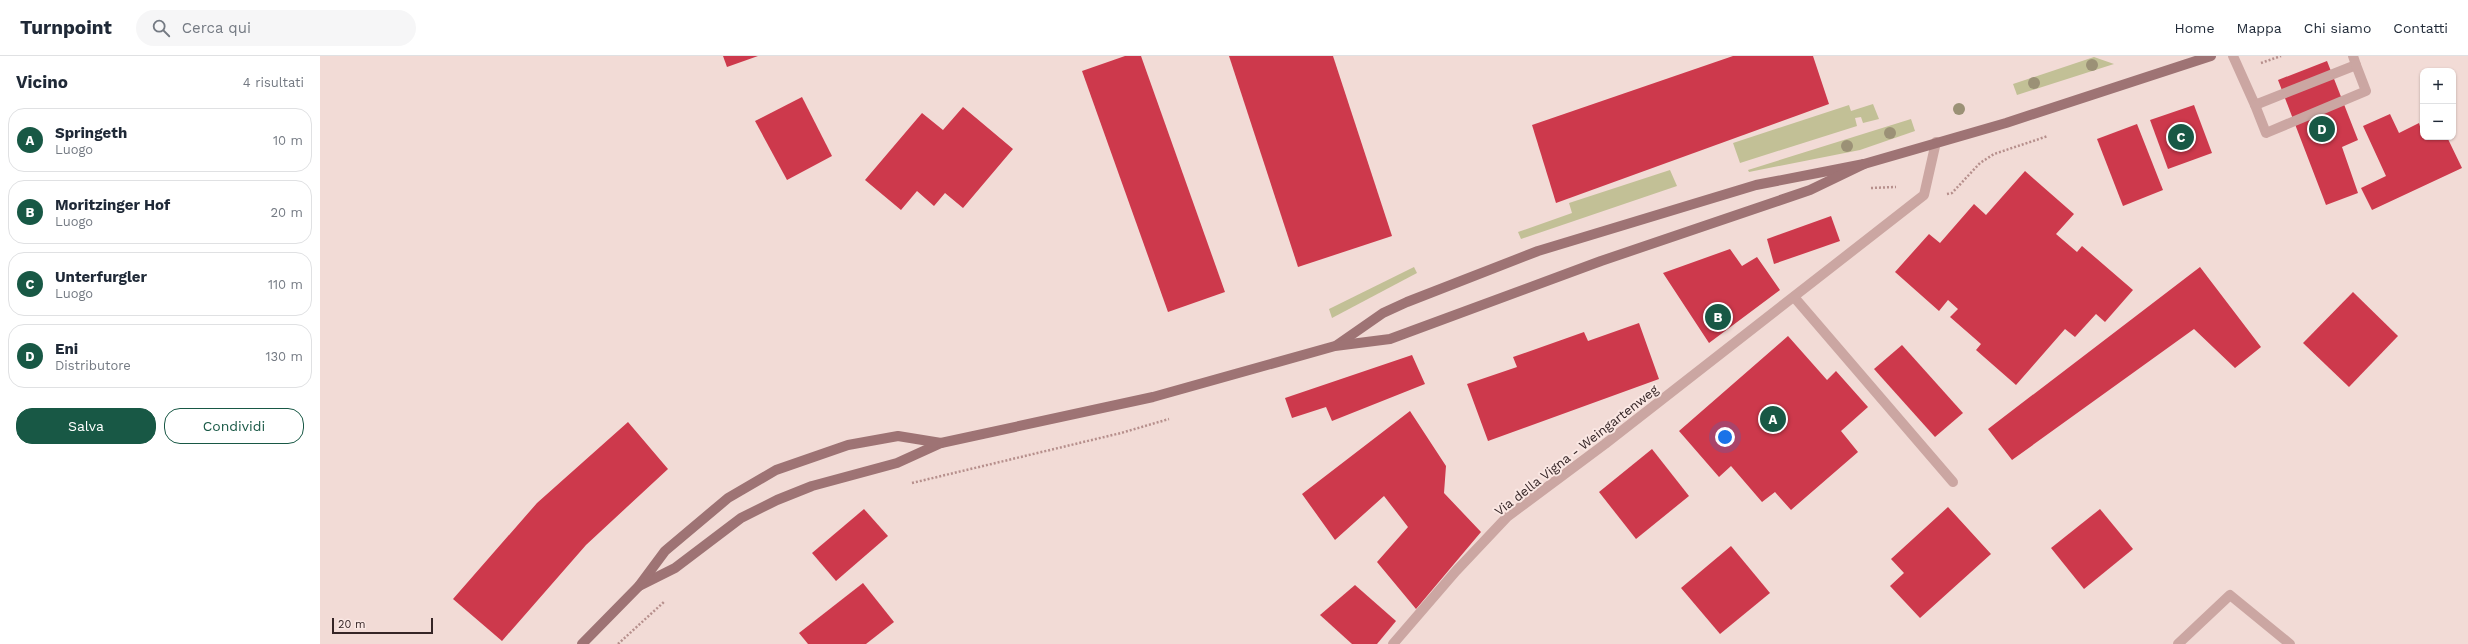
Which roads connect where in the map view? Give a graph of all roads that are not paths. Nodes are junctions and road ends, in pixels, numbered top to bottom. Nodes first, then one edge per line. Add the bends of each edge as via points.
1 (2210, 56) edge
2 (2233, 56) edge
3 (2354, 60) edge
4 (2255, 105) junction
5 (1936, 142) junction
6 (1864, 164) junction
7 (1794, 297) junction
8 (1335, 346) junction
9 (941, 443) junction
10 (1953, 482) dead end
11 (640, 586) junction
12 (582, 644) edge
13 (1393, 644) edge
14 (2178, 644) edge
15 (2290, 644) edge

1 - 5 main road via 2006,123
2 - 4 street
3 - 4 street
3 - 4 street via 2366,91 2266,133
5 - 6 main road
5 - 7 street, Via della Vigna - Weingartenweg via 1924,195
6 - 8 main road via 1810,190 1601,261 1390,339
6 - 8 main road via 1756,185 1538,250 1383,313
7 - 10 street
7 - 13 street, Via della Vigna - Weingartenweg via 1507,517
8 - 9 main road via 1153,397
9 - 11 main road via 898,463 820,484 777,500 741,518 674,568
9 - 11 main road via 898,436 848,445 776,470 728,498 665,550
11 - 12 main road
14 - 15 street via 2230,595

